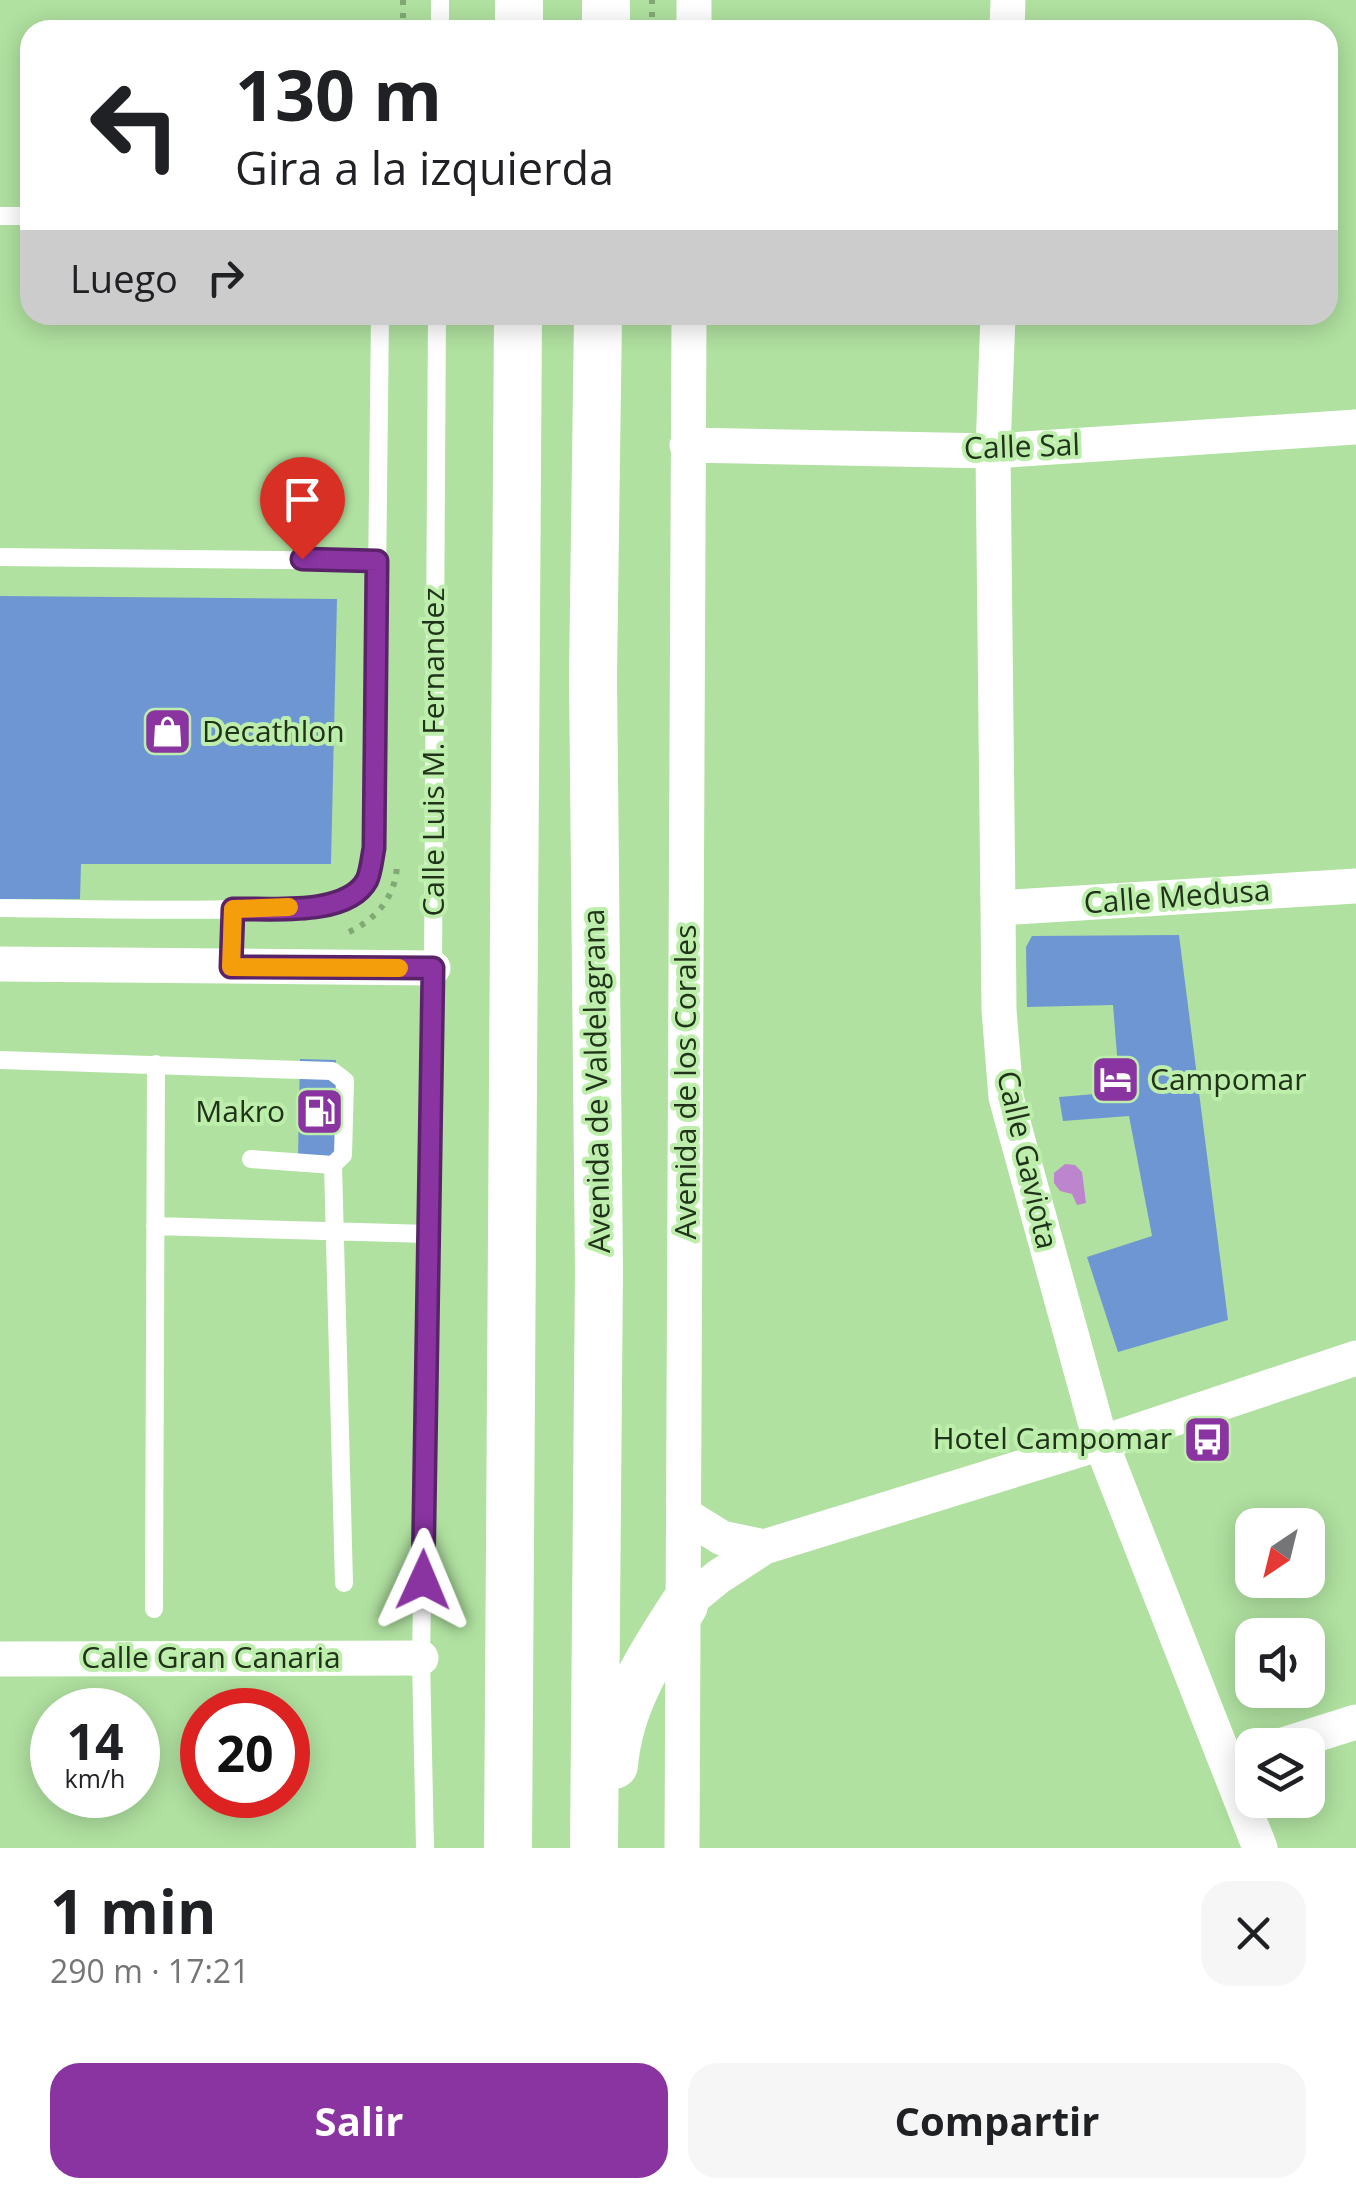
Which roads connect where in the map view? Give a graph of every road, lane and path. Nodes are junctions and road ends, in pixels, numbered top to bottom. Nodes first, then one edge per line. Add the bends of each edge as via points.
1 (380, 325) edge
2 (437, 325) edge
3 (518, 325) edge
4 (598, 325) edge
5 (689, 325) edge
6 (998, 325) edge
7 (1356, 427) edge
8 (687, 445) junction
9 (993, 451) junction
10 (0, 557) edge
11 (377, 561) junction
12 (398, 862) dead end
13 (1356, 886) edge
14 (0, 908) edge
15 (998, 908) junction
16 (233, 909) junction
17 (338, 936) dead end
18 (0, 964) edge
19 (231, 967) junction
20 (433, 968) junction
21 (0, 1060) edge
22 (156, 1064) junction
23 (251, 1160) dead end
24 (334, 1165) junction
25 (155, 1226) junction
26 (334, 1232) junction
27 (430, 1234) junction
28 (1356, 1358) edge
29 (1101, 1444) junction
30 (686, 1516) junction
31 (764, 1547) junction
32 (344, 1583) dead end
33 (684, 1605) junction
34 (154, 1609) dead end
35 (510, 1641) junction
36 (422, 1658) junction
37 (0, 1659) edge
38 (1356, 1722) edge
39 (1325, 1732) edge
40 (1235, 1750) edge
41 (1253, 1818) edge
42 (425, 1848) edge
43 (487, 1848) edge
44 (508, 1848) edge
45 (594, 1848) edge
46 (611, 1848) edge
47 (682, 1848) edge
48 (1260, 1848) edge

1 - 11 lane
2 - 20 lane, Calle Luis M. Fernandez
3 - 35 main road
4 - 45 main road, Avenida de Valdelagrana
5 - 8 street, Avenida de los Corales
6 - 9 street, Calle Gaviota
7 - 9 street, Calle Sal
8 - 9 street, Calle Sal
8 - 30 street, Avenida de los Corales
9 - 15 street, Calle Gaviota
10 - 11 lane
11 - 16 lane via 374,848 367,879 351,898 330,906
12 - 17 path via 392,890 373,920
13 - 15 street, Calle Medusa
14 - 16 lane
15 - 29 street, Calle Gaviota via 1006,1097
16 - 19 lane
18 - 19 street
19 - 20 street
20 - 27 lane, Calle Luis M. Fernandez
21 - 22 lane
22 - 24 lane via 340,1074 343,1155
22 - 25 lane
23 - 24 lane
24 - 26 lane
25 - 26 lane
25 - 34 lane
26 - 27 lane
26 - 32 lane
27 - 36 lane, Calle Luis M. Fernandez
28 - 29 street
29 - 31 street
29 - 40 street, Calle Gaviota
30 - 31 street via 722,1538
30 - 33 street, Avenida de los Corales
31 - 33 street
33 - 46 main road via 646,1662 623,1714 614,1758
33 - 47 street, Avenida de los Corales
35 - 43 main road via 490,1718
35 - 44 main road
36 - 37 street, Calle Gran Canaria
36 - 42 lane, Calle Luis M. Fernandez
38 - 39 street
41 - 48 street, Calle Gaviota

